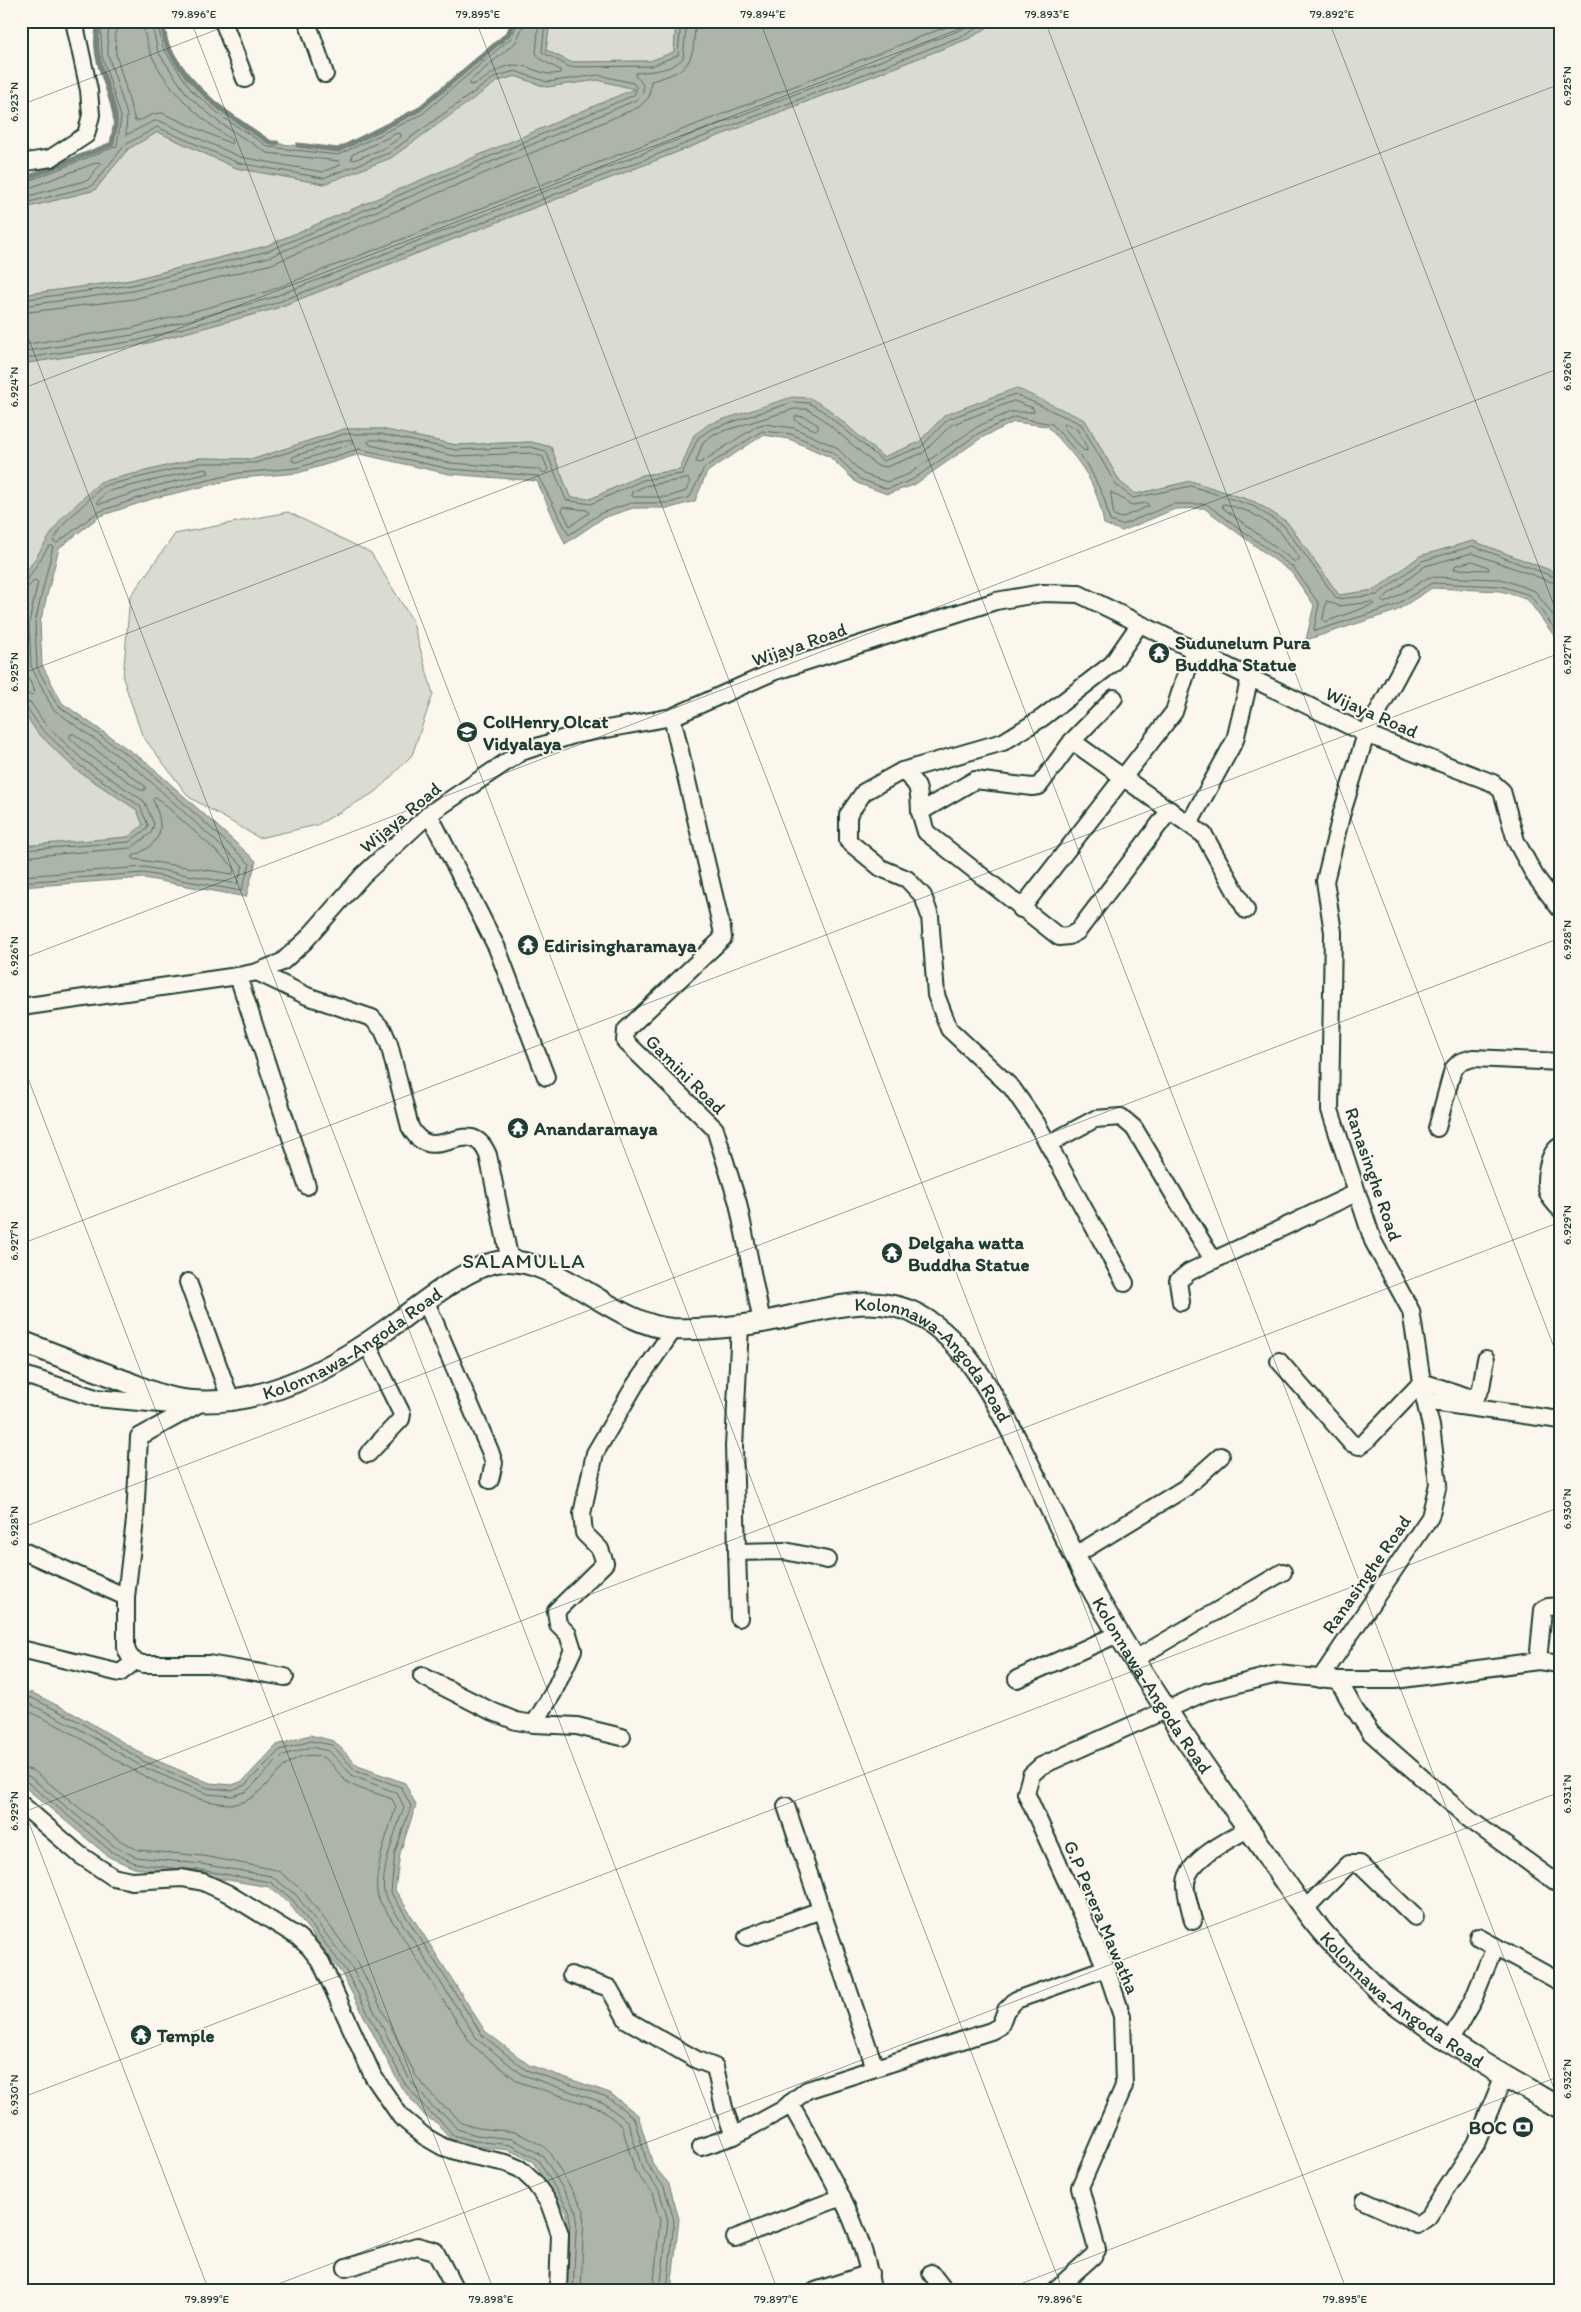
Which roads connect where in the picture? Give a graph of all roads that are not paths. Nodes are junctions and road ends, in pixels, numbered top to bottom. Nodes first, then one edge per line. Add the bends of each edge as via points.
1 (74, 21) edge
2 (223, 21) edge
3 (307, 21) edge
4 (325, 74) dead end
5 (246, 79) dead end
6 (21, 163) edge
7 (1140, 625) junction
8 (1194, 649) junction
9 (1409, 654) dead end
10 (1250, 677) junction
11 (1114, 698) dead end
12 (672, 717) junction
13 (1366, 734) junction
14 (1072, 742) junction
15 (902, 771) junction
16 (1124, 777) junction
17 (1170, 810) junction
18 (920, 812) junction
19 (430, 814) junction
20 (1189, 824) junction
21 (1021, 909) junction
22 (1560, 909) edge
23 (1246, 910) dead end
24 (257, 972) junction
25 (238, 976) junction
26 (21, 1007) edge
27 (1560, 1062) edge
28 (546, 1077) dead end
29 (1437, 1128) dead end
30 (1048, 1144) junction
31 (1560, 1146) edge
32 (307, 1186) dead end
33 (1356, 1193) junction
34 (1560, 1210) edge
35 (1213, 1260) junction
36 (510, 1261) junction
37 (188, 1282) dead end
38 (1125, 1283) dead end
39 (426, 1302) junction
40 (1181, 1302) dead end
41 (762, 1322) junction
42 (740, 1325) junction
43 (674, 1329) junction
44 (21, 1341) edge
45 (367, 1344) junction
46 (1486, 1359) dead end
47 (1280, 1361) dead end
48 (21, 1374) edge
49 (1422, 1382) junction
50 (231, 1400) junction
51 (1425, 1401) junction
52 (198, 1404) junction
53 (1560, 1420) edge
54 (368, 1454) dead end
55 (1221, 1456) dead end
56 (490, 1480) dead end
57 (21, 1550) edge
58 (737, 1552) junction
59 (1074, 1556) junction
60 (827, 1560) dead end
61 (1284, 1572) dead end
62 (126, 1597) junction
63 (1560, 1606) edge
64 (738, 1618) dead end
65 (1118, 1634) junction
66 (21, 1649) edge
67 (1135, 1660) junction
68 (1538, 1661) junction
69 (134, 1662) junction
70 (1560, 1664) edge
71 (422, 1676) dead end
72 (285, 1677) dead end
73 (1320, 1678) junction
74 (1017, 1679) dead end
75 (1338, 1680) junction
76 (1167, 1711) junction
77 (534, 1724) junction
78 (622, 1737) dead end
79 (21, 1804) edge
80 (786, 1806) dead end
81 (1248, 1829) junction
82 (1560, 1885) edge
83 (1305, 1908) junction
84 (821, 1910) junction
85 (1415, 1917) dead end
86 (1193, 1921) dead end
87 (1478, 1936) dead end
88 (748, 1937) dead end
89 (1495, 1946) junction
90 (1106, 1968) junction
91 (570, 1975) dead end
92 (1560, 1982) edge
93 (1449, 2042) junction
94 (875, 2068) junction
95 (1504, 2075) junction
96 (790, 2104) junction
97 (1560, 2108) edge
98 (734, 2136) junction
99 (701, 2147) dead end
100 (842, 2197) junction
101 (1364, 2201) dead end
102 (735, 2238) dead end
103 (346, 2268) dead end
104 (870, 2273) junction
105 (931, 2273) dead end
106 (456, 2291) edge
107 (558, 2291) edge
108 (815, 2291) edge
109 (872, 2291) edge
110 (945, 2291) edge
111 (1054, 2291) edge

1 - 6 street via 91,115 86,135 51,158
2 - 5 street
3 - 4 street
7 - 8 street, Wijaya Road
7 - 12 street, Wijaya Road via 1079,594 1042,593 996,601 773,672
7 - 15 street via 1112,664 1042,718 1003,742
8 - 10 street, Wijaya Road
8 - 16 street via 1174,712
9 - 13 street, Ranasinghe Road
10 - 13 street, Wijaya Road
10 - 20 street via 1235,740
11 - 14 street
12 - 19 street, Wijaya Road via 574,735 521,752
12 - 41 street, Gamini Road via 722,938 626,1030 625,1041 715,1129 738,1203
13 - 22 street, Wijaya Road via 1493,783 1502,791 1516,841 1534,876
13 - 33 street, Ranasinghe Road via 1341,816 1326,881 1332,932 1330,1110
14 - 16 street
14 - 18 street via 1039,786 975,780
15 - 18 street via 916,782
15 - 30 street via 864,792 848,814 848,841 881,868 906,879 923,896 930,916 936,995 949,1029 1012,1088
16 - 17 street
16 - 21 street
17 - 20 street
17 - 21 street via 1078,931 1059,937
18 - 21 street via 926,832
19 - 24 street, Wijaya Road via 363,875 305,941 282,962
19 - 28 street via 497,948
20 - 23 street via 1204,835
24 - 25 street, Wijaya Road
24 - 36 street via 307,996 372,1018 383,1030 415,1137 425,1144 435,1145 466,1136 484,1146
25 - 26 street, Wijaya Road
25 - 32 street
27 - 29 street via 1473,1058 1460,1062 1453,1069
30 - 35 street via 1095,1119 1121,1117 1134,1128
30 - 38 street
31 - 34 street via 1554,1149 1547,1167 1548,1193
33 - 35 street
33 - 49 street, Ranasinghe Road via 1373,1241 1411,1311
35 - 40 street via 1178,1281
36 - 39 main road, Kolonnawa-Angoda Road via 484,1266
36 - 43 main road, Kolonnawa-Angoda Road via 562,1278 638,1321
37 - 50 street
39 - 45 main road, Kolonnawa-Angoda Road
39 - 56 street via 490,1451 494,1463
41 - 42 main road, Kolonnawa-Angoda Road
41 - 59 main road, Kolonnawa-Angoda Road via 861,1303 903,1307 924,1318 942,1332 994,1395
42 - 43 main road, Kolonnawa-Angoda Road
42 - 58 street via 734,1447
43 - 77 street via 635,1385 595,1453 582,1514 584,1533 600,1548 605,1563 556,1611 558,1624 568,1634 573,1650
44 - 52 main road, Kolonnawa-Angoda Road via 170,1398
45 - 50 main road, Kolonnawa-Angoda Road via 290,1384
45 - 54 street via 402,1414
46 - 49 street via 1481,1388 1476,1396 1469,1398
47 - 49 street via 1351,1443 1359,1446
48 - 52 street via 96,1398 159,1405
49 - 51 street, Ranasinghe Road
50 - 52 main road, Kolonnawa-Angoda Road
51 - 53 street
51 - 73 street, Ranasinghe Road via 1438,1484 1430,1517
52 - 62 street via 139,1437 135,1520
55 - 59 street via 1185,1488
57 - 62 street
58 - 60 street via 785,1552
58 - 64 street
59 - 65 main road, Kolonnawa-Angoda Road
61 - 67 street
62 - 69 street via 126,1648
63 - 68 street via 1543,1610
65 - 67 main road, Kolonnawa-Angoda Road
65 - 74 street
66 - 69 street via 120,1673
67 - 76 main road, Kolonnawa-Angoda Road
68 - 70 street, G.P Perera Mawatha
68 - 75 street, G.P Perera Mawatha via 1395,1680
69 - 72 street via 208,1664
71 - 77 street via 489,1710
73 - 75 street, G.P Perera Mawatha
73 - 76 street, G.P Perera Mawatha via 1278,1674 1206,1692
75 - 82 street via 1371,1732 1469,1819
76 - 81 main road, Kolonnawa-Angoda Road
76 - 90 street, G.P Perera Mawatha via 1041,1766 1031,1775 1026,1794
77 - 78 street via 577,1726
79 - 107 street via 80,1856 113,1877 132,1881 182,1878 203,1882 227,1893 310,1947 321,1962 373,2076 401,2117 443,2147 506,2163 520,2169 534,2182 549,2203 560,2234
80 - 84 street
81 - 83 main road, Kolonnawa-Angoda Road
81 - 86 street via 1202,1857 1189,1872 1186,1884
83 - 85 street via 1349,1864 1360,1864
83 - 93 main road, Kolonnawa-Angoda Road via 1320,1929 1385,1996
84 - 88 street
84 - 94 street
87 - 89 street
89 - 92 street
89 - 93 street via 1473,2000
90 - 94 street via 1016,2000 1006,2010 1000,2026 991,2031
90 - 111 street, G.P Perera Mawatha via 1122,2016 1124,2086 1080,2187 1097,2250
91 - 98 street via 609,1988 626,2020 715,2067
93 - 95 main road, Kolonnawa-Angoda Road
94 - 96 street via 807,2090
95 - 97 main road, Kolonnawa-Angoda Road
95 - 101 street via 1476,2144 1423,2222 1417,2225
96 - 98 street
96 - 100 street
98 - 99 street
100 - 102 street
100 - 104 street via 865,2250
103 - 106 street via 417,2246 435,2251
104 - 108 street
104 - 109 street
105 - 110 street

